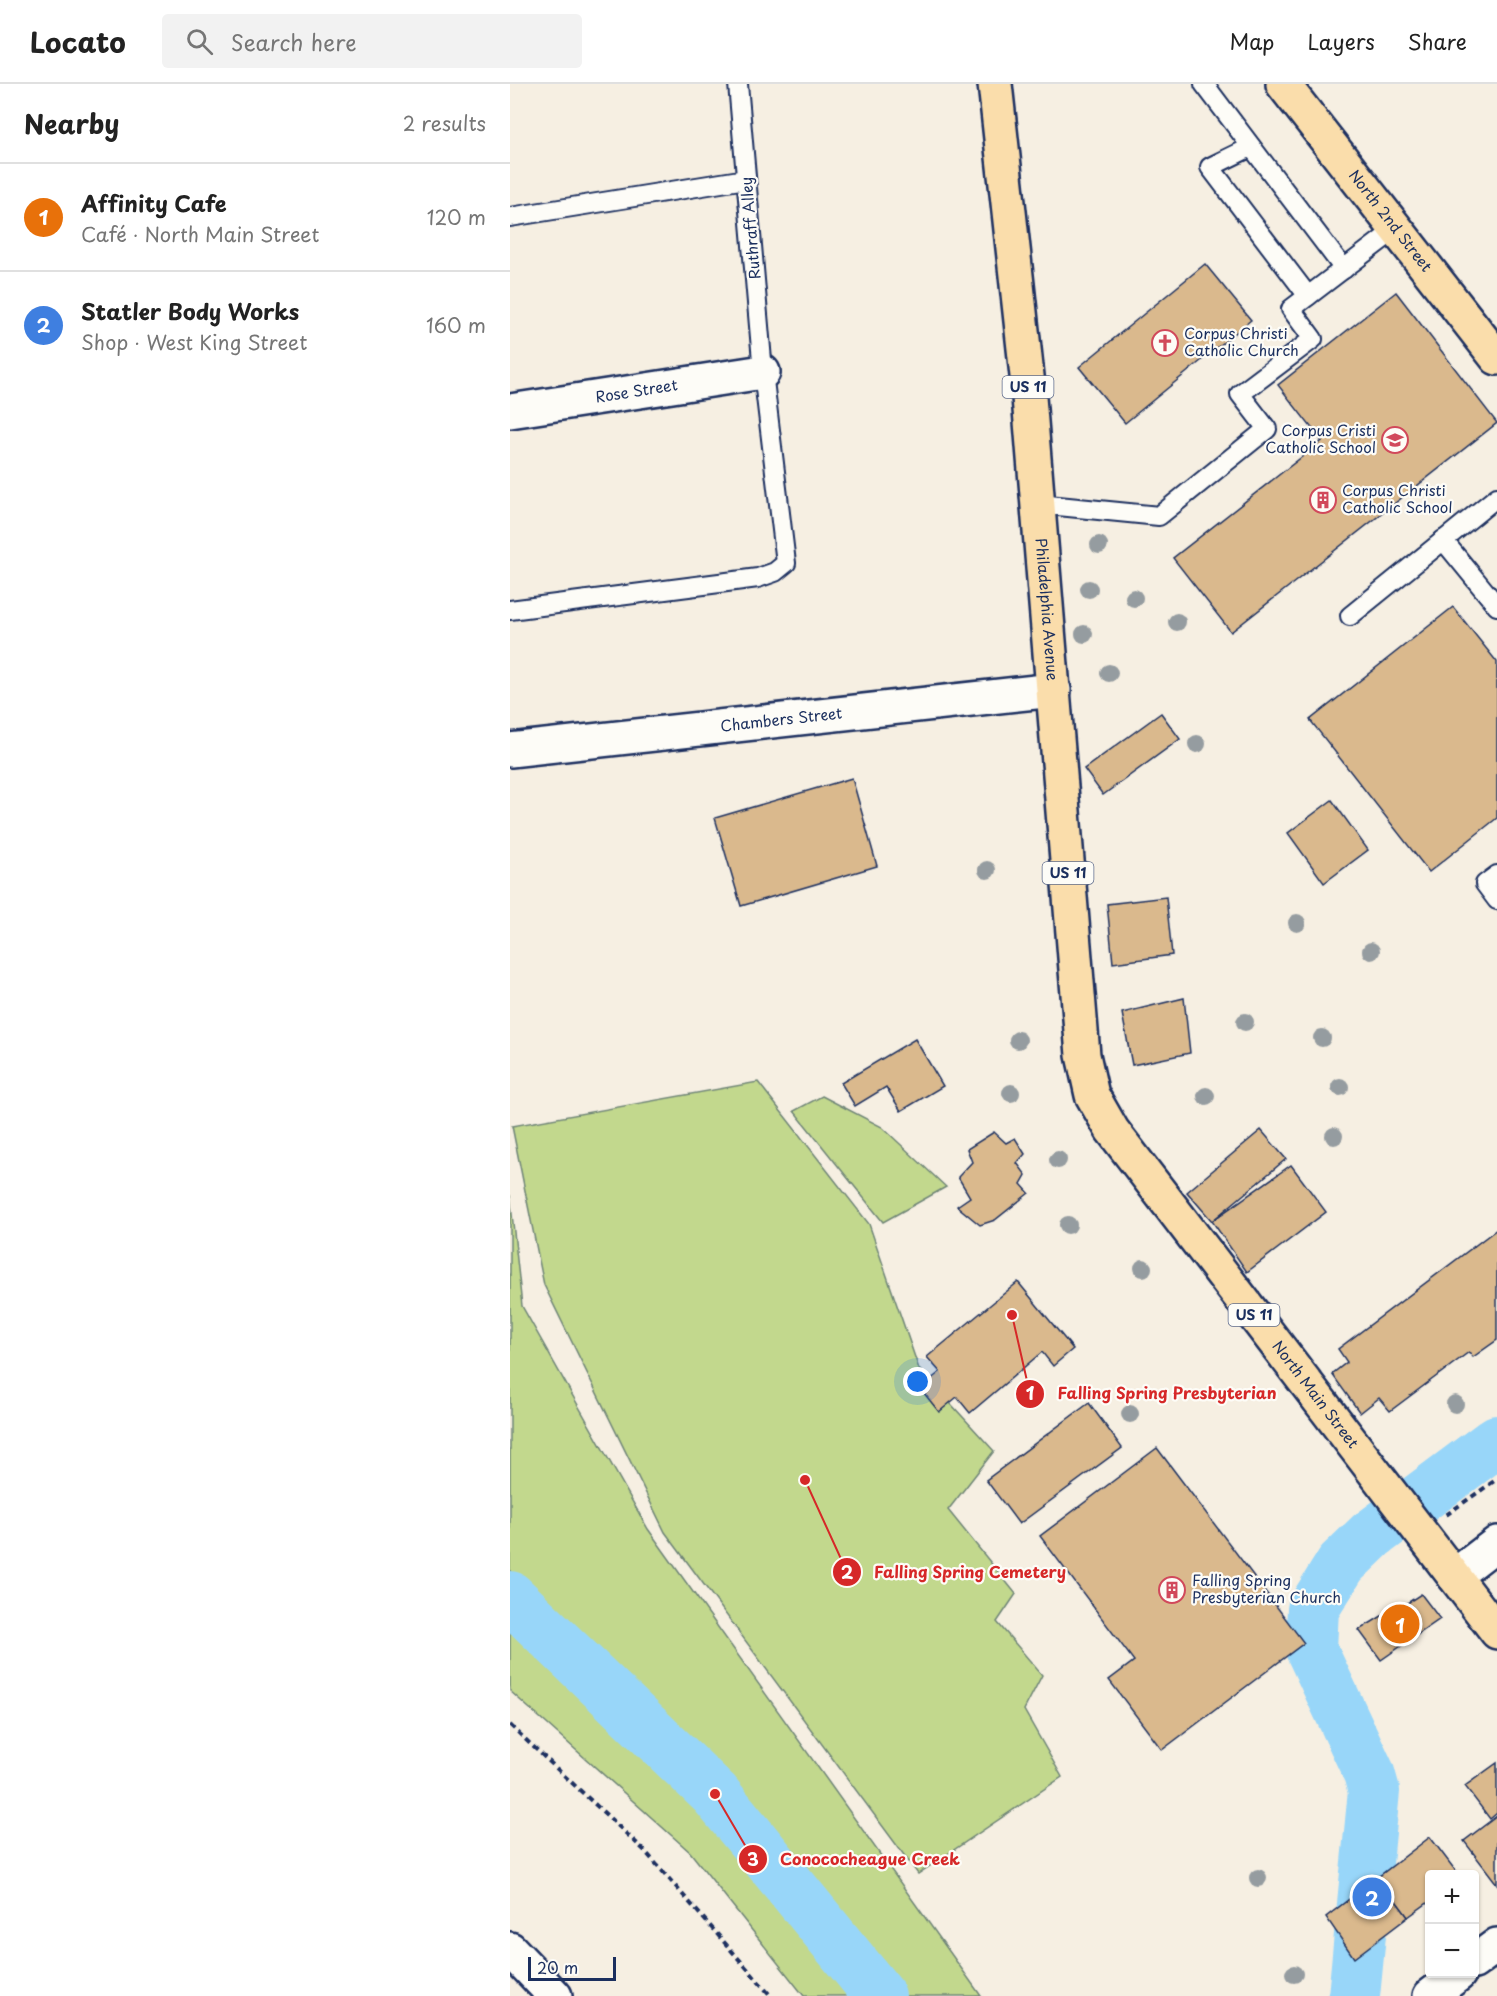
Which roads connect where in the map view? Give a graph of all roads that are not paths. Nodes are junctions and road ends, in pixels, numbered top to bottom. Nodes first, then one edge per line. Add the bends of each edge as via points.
1 (738, 84) edge
2 (995, 84) edge
3 (1204, 84) edge
4 (1283, 84) edge
5 (1251, 147) junction
6 (746, 179) junction
7 (510, 217) edge
8 (1396, 229) junction
9 (1344, 269) junction
10 (1308, 296) junction
11 (1497, 358) edge
12 (763, 372) junction
13 (510, 411) edge
14 (1497, 497) edge
15 (1038, 504) junction
16 (1443, 540) junction
17 (1497, 606) edge
18 (510, 610) edge
19 (1350, 616) dead end
20 (1053, 690) junction
21 (510, 750) edge
22 (1497, 875) edge
23 (1497, 900) edge
24 (1112, 1130) joint
25 (1497, 1543) edge
26 (1454, 1576) junction
27 (1497, 1632) edge
28 (1497, 1945) edge
29 (510, 1949) edge
30 (1479, 1958) edge
31 (1454, 1978) edge
32 (555, 1996) edge
33 (1430, 1996) edge

1 - 6 lane, Ruthraff Alley
2 - 15 main road, Philadelphia Avenue / US 11
3 - 5 lane
4 - 8 main road, North 2nd Street
5 - 9 lane
5 - 10 lane via 1210,167
6 - 7 lane
6 - 12 lane, Ruthraff Alley
8 - 9 lane
8 - 11 main road, North 2nd Street
9 - 10 lane
10 - 15 lane via 1291,309 1313,339 1240,394 1268,429 1159,516
12 - 13 street, Rose Street
12 - 18 lane, Ruthraff Alley via 786,563 758,578
14 - 16 lane
15 - 20 main road, Philadelphia Avenue / US 11
16 - 17 lane
16 - 19 lane
20 - 21 street, Chambers Street
20 - 24 main road, Philadelphia Avenue / US 11 via 1083,1055 1092,1095
22 - 23 lane via 1485,884
24 - 26 main road, North Main Street / US 11 via 1419,1515
25 - 26 street
26 - 27 main road, North Main Street / US 11
28 - 30 street
29 - 32 street
31 - 33 street

